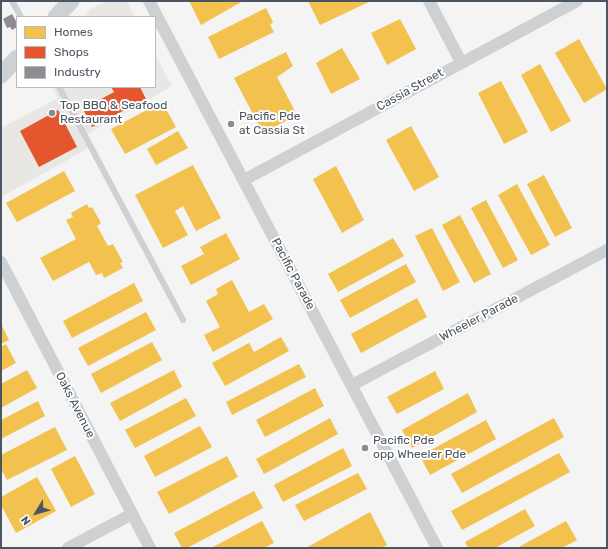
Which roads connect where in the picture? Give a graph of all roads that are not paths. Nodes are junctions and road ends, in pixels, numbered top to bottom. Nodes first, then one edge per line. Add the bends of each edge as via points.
1 (12, 1) edge
2 (71, 1) edge
3 (149, 1) edge
4 (429, 1) edge
5 (577, 1) edge
6 (20, 16) edge
7 (57, 16) edge
8 (155, 16) edge
9 (159, 27) edge
10 (462, 62) junction
11 (60, 88) edge
12 (244, 180) junction
13 (607, 250) edge
14 (1, 262) edge
15 (183, 320) dead end
16 (352, 385) junction
17 (132, 514) junction
18 (68, 548) edge
19 (150, 548) edge
20 (437, 548) edge

1 - 6 lane
2 - 7 main road
3 - 8 street, Pacific Parade
4 - 10 street
5 - 10 street, Cassia Street
9 - 12 street, Pacific Parade
10 - 12 street, Cassia Street
11 - 15 lane
12 - 16 street, Pacific Parade
13 - 16 street, Wheeler Parade
14 - 17 street, Oaks Avenue
16 - 20 street, Pacific Parade
17 - 18 street
17 - 19 street, Oaks Avenue

